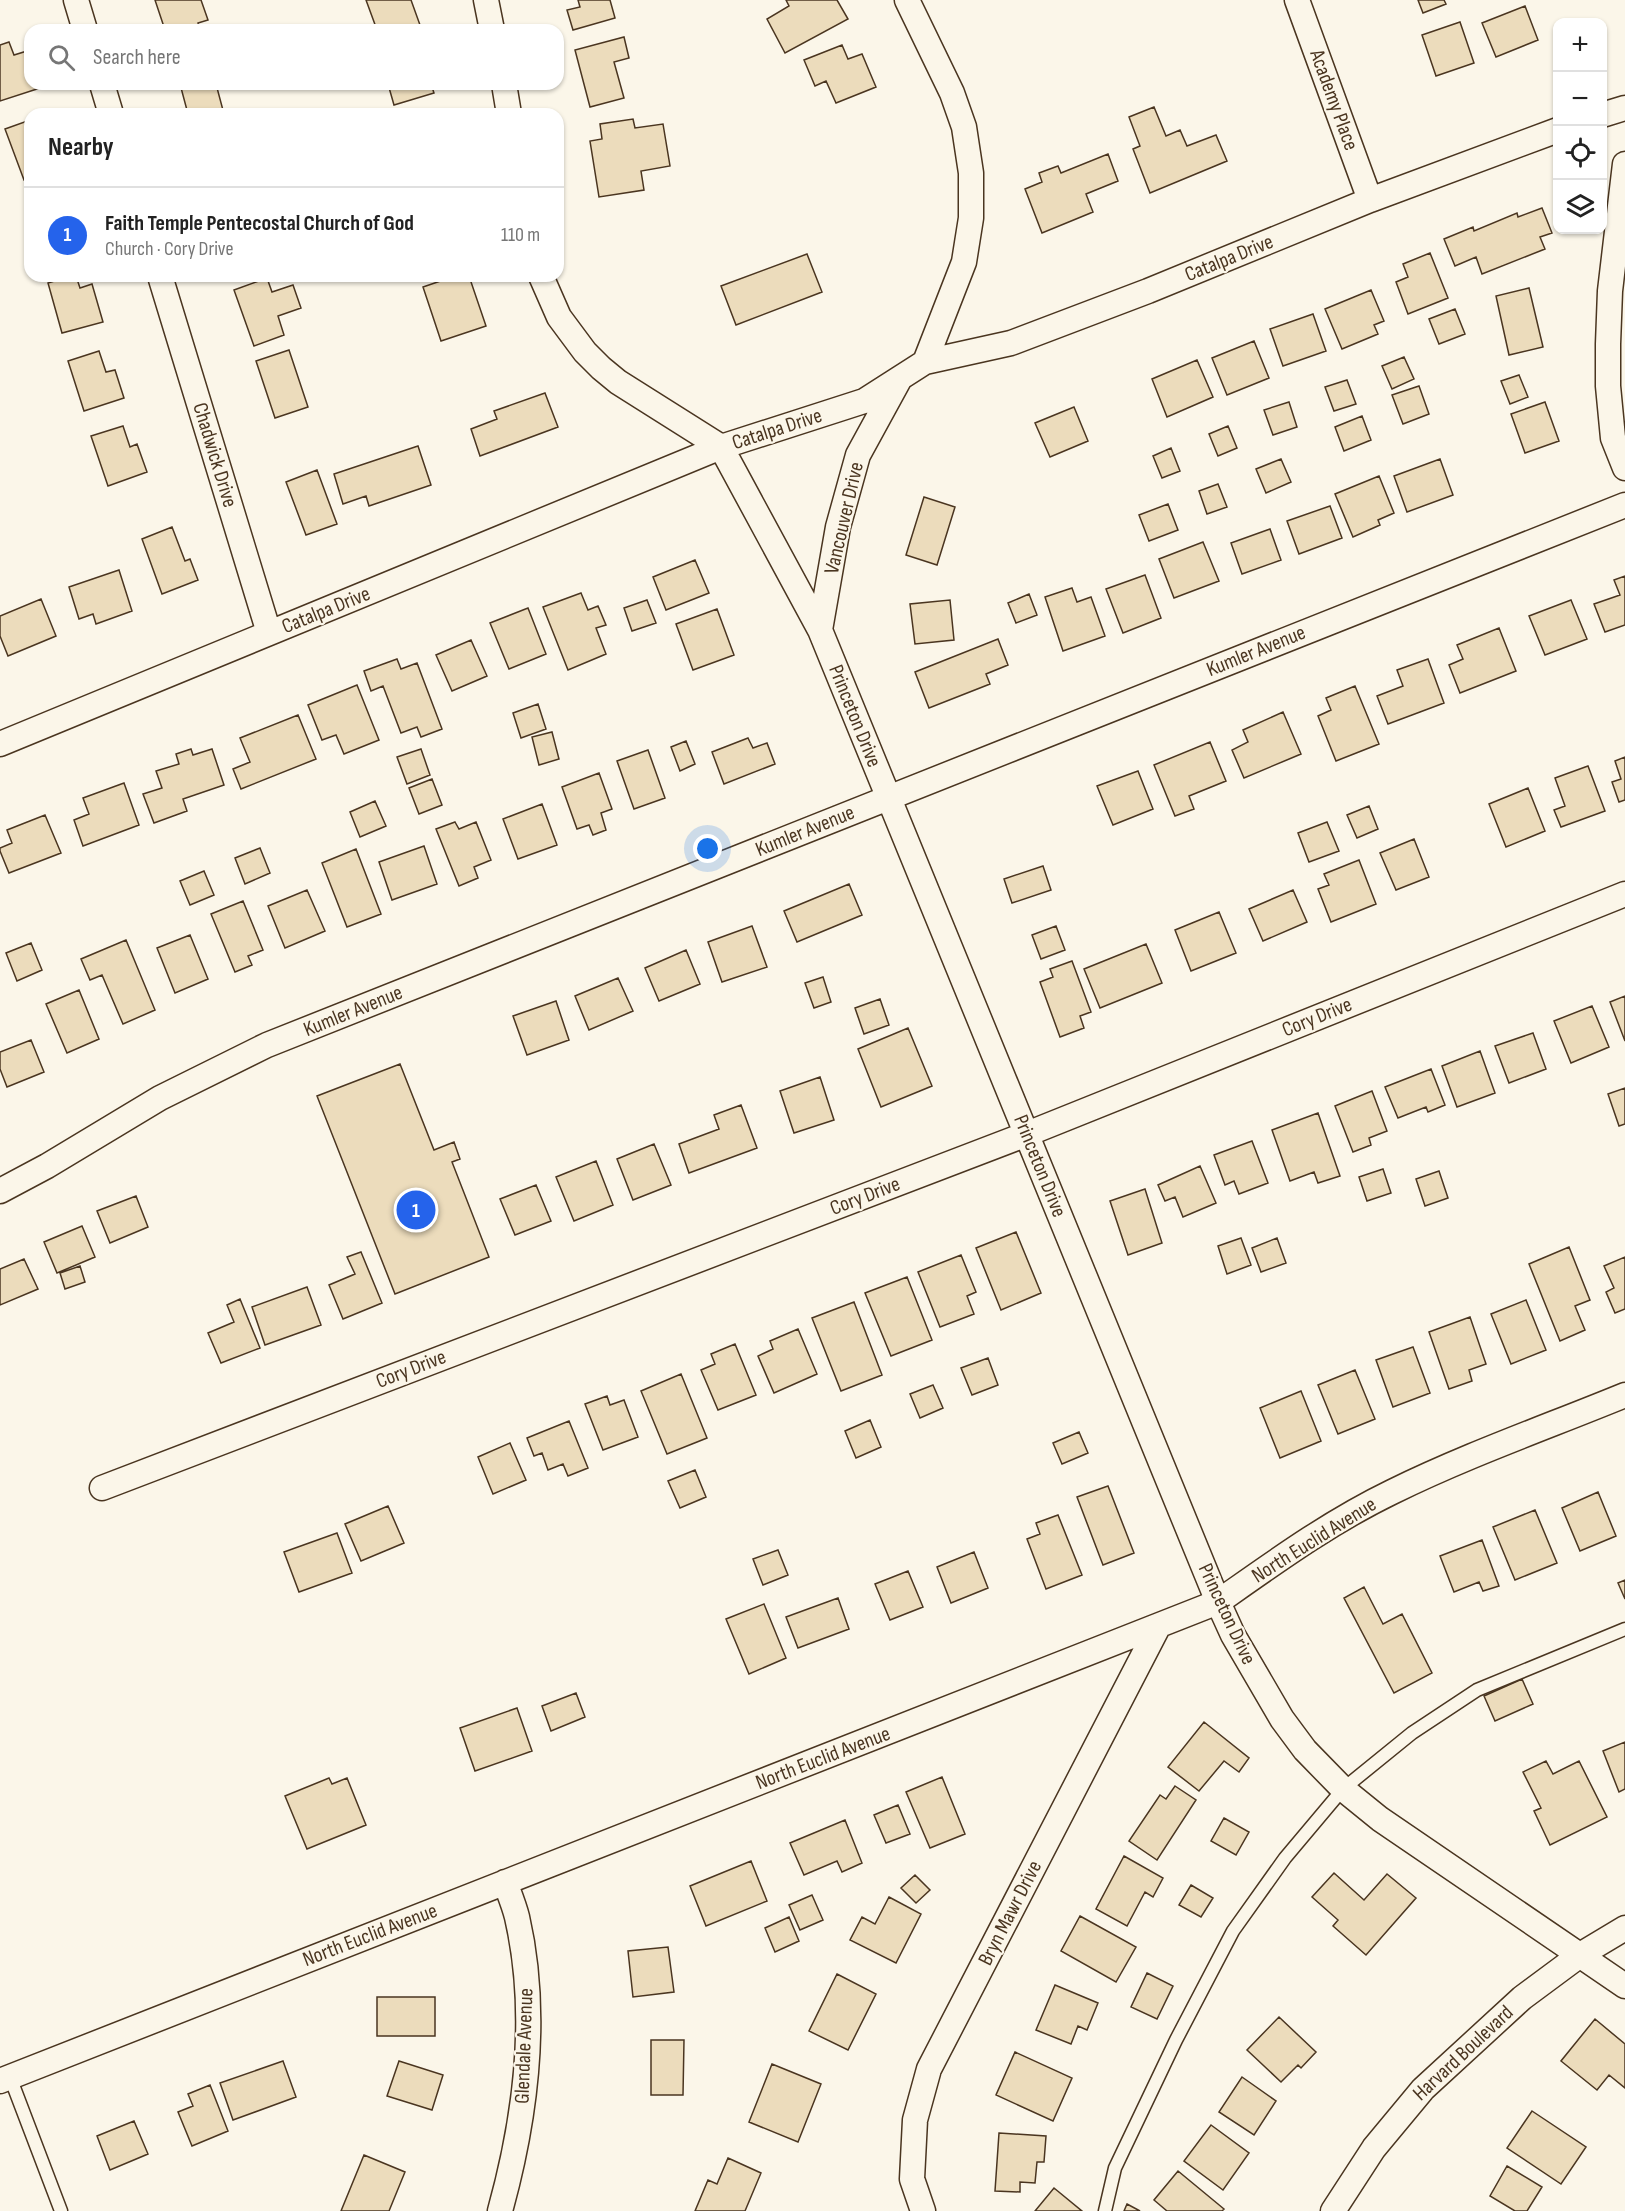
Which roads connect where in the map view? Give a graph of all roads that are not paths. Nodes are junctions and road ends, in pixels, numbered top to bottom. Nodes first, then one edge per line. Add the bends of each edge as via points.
1 (76, 0) edge
2 (486, 0) edge
3 (907, 0) edge
4 (1297, 0) edge
5 (84, 24) edge
6 (491, 24) edge
7 (104, 90) edge
8 (505, 90) edge
9 (109, 108) edge
10 (508, 108) edge
11 (1625, 108) edge
12 (1607, 113) edge
13 (1553, 131) edge
14 (1625, 164) edge
15 (1370, 200) junction
16 (162, 282) edge
17 (544, 282) edge
18 (925, 362) junction
19 (899, 380) junction
20 (721, 447) junction
21 (1625, 468) edge
22 (1625, 505) edge
23 (820, 630) junction
24 (269, 633) junction
25 (0, 744) edge
26 (889, 798) junction
27 (1625, 894) edge
28 (1027, 1134) junction
29 (0, 1191) edge
30 (1625, 1395) edge
31 (102, 1488) dead end
32 (1218, 1602) junction
33 (1158, 1627) junction
34 (1625, 1629) edge
35 (1343, 1790) junction
36 (505, 1882) junction
37 (1625, 1928) edge
38 (1580, 1955) junction
39 (1625, 1986) edge
40 (5, 2079) edge
41 (62, 2211) edge
42 (500, 2211) edge
43 (923, 2211) edge
44 (1105, 2211) edge
45 (1333, 2211) edge

1 - 5 street
2 - 6 street
3 - 18 street via 952,93 964,127 971,172 971,218 964,262
4 - 15 street, Academy Place
7 - 9 street
8 - 10 street
11 - 12 street
13 - 15 street, Catalpa Drive
14 - 21 street via 1610,291 1608,386 1613,438
15 - 18 street, Catalpa Drive via 1011,343
16 - 24 street, Chadwick Drive
17 - 20 street, Princeton Drive via 559,317 601,368
18 - 19 street, Catalpa Drive
19 - 20 street, Catalpa Drive via 864,401
19 - 23 street, Vancouver Drive via 858,455 838,527
20 - 23 street, Princeton Drive
20 - 24 street, Catalpa Drive
22 - 26 street, Kumler Avenue
23 - 26 street, Princeton Drive
24 - 25 street, Catalpa Drive
26 - 28 street, Princeton Drive
26 - 29 street, Kumler Avenue via 267,1045 160,1098
27 - 28 street, Cory Drive
28 - 31 street, Cory Drive
28 - 32 street, Princeton Drive
30 - 32 street, North Euclid Avenue via 1390,1492 1305,1541
32 - 33 street, North Euclid Avenue
32 - 35 street, Princeton Drive via 1282,1719
33 - 36 street, North Euclid Avenue
33 - 43 street, Bryn Mawr Drive via 929,2069 915,2120 912,2179
34 - 35 lane via 1477,1690 1412,1733
35 - 38 street, Princeton Drive
35 - 44 lane via 1286,1858 1233,1931 1115,2168
36 - 40 street, North Euclid Avenue
36 - 42 street, Glendale Avenue via 517,1916 528,2032 522,2117
37 - 38 street, Harvard Boulevard
38 - 39 street, Princeton Drive
38 - 45 street, Harvard Boulevard via 1522,1998 1423,2089 1374,2148
40 - 41 lane

